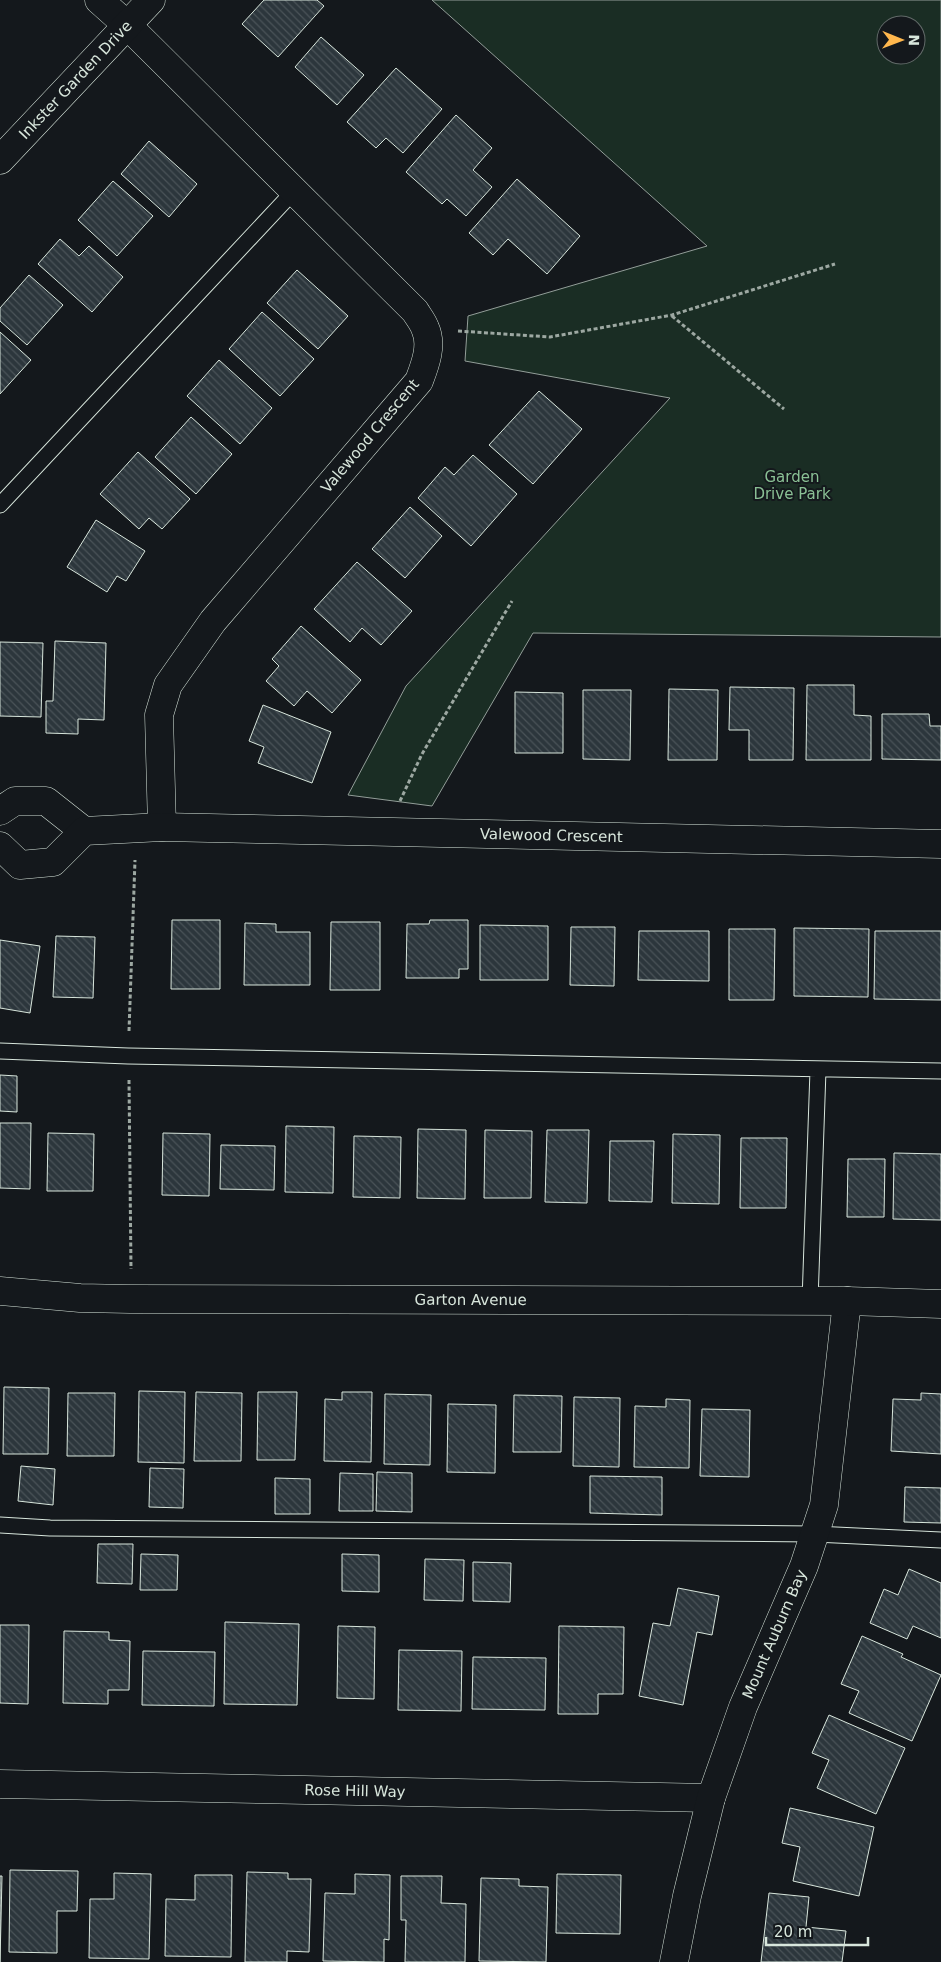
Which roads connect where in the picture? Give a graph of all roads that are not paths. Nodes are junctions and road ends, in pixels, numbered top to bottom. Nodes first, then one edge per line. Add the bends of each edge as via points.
1 (99, 0) edge
2 (151, 0) edge
3 (127, 25) junction
4 (0, 160) edge
5 (294, 191) junction
6 (0, 505) edge
7 (0, 810) edge
8 (162, 826) junction
9 (84, 831) junction
10 (941, 844) edge
11 (0, 846) edge
12 (0, 1051) edge
13 (818, 1070) junction
14 (941, 1071) edge
15 (0, 1291) edge
16 (810, 1301) junction
17 (848, 1301) junction
18 (941, 1304) edge
19 (0, 1525) edge
20 (815, 1534) junction
21 (941, 1540) edge
22 (0, 1784) edge
23 (711, 1798) junction
24 (674, 1962) edge

1 - 3 street
2 - 3 street, Inkster Garden Drive
3 - 4 street, Inkster Garden Drive
3 - 5 street
5 - 6 lane
5 - 8 street, Valewood Crescent via 415,311 426,329 427,360 418,381 213,621 168,686 159,715
7 - 9 street via 15,801 46,801
8 - 9 street, Valewood Crescent
8 - 10 street, Valewood Crescent
9 - 11 street via 53,862 20,865
12 - 13 lane via 138,1057
13 - 14 lane
13 - 16 lane
15 - 16 street, Garton Avenue via 130,1299
16 - 17 street, Garton Avenue
17 - 18 street, Garton Avenue
17 - 20 street, Mount Auburn Bay via 824,1505
19 - 20 lane
20 - 21 lane
20 - 23 street, Mount Auburn Bay via 744,1706
22 - 23 street, Rose Hill Way
23 - 24 street, Mount Auburn Bay

